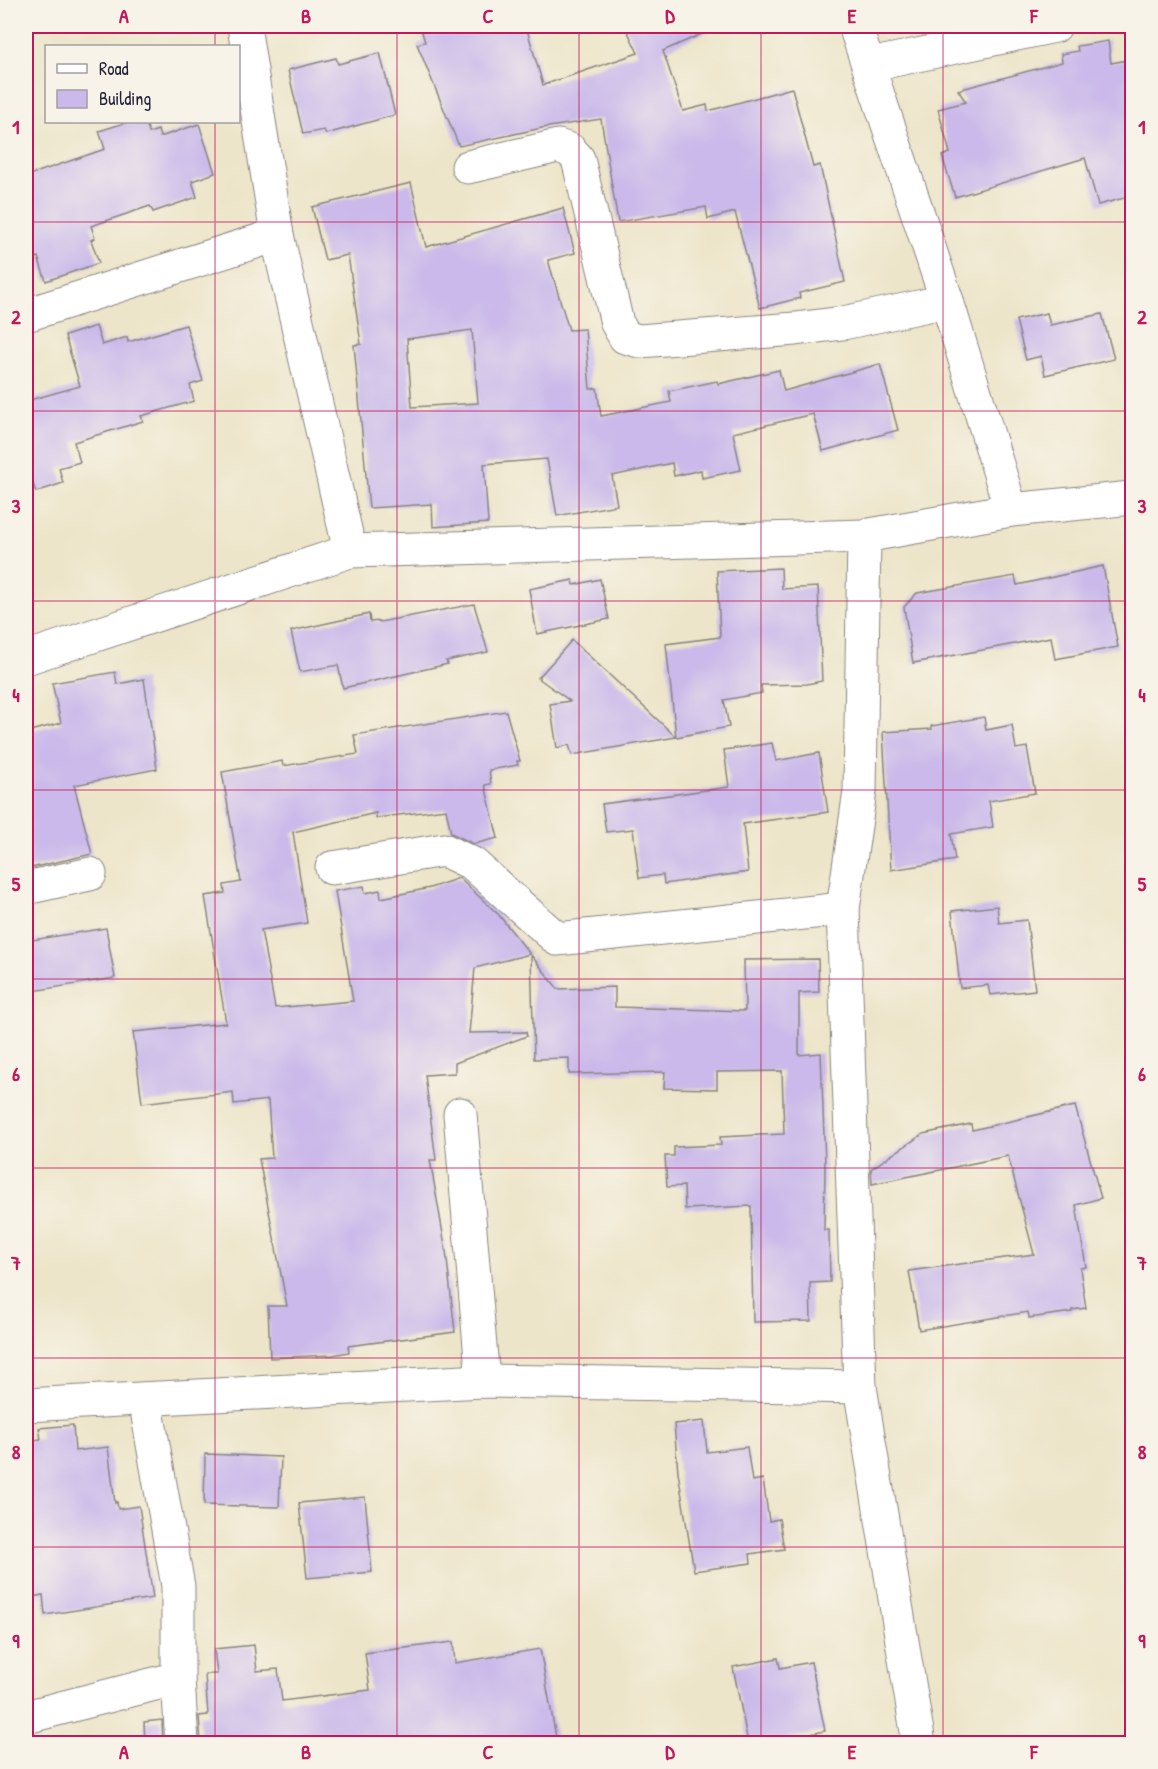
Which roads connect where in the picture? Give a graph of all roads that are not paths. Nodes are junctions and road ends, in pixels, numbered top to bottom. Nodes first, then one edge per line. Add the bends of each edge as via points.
1 (244, 26) edge
2 (855, 26) edge
3 (1055, 26) edge
4 (870, 65) junction
5 (468, 167) dead end
6 (277, 236) junction
7 (947, 301) junction
8 (26, 315) edge
9 (1132, 498) edge
10 (1011, 510) junction
11 (864, 536) junction
12 (350, 551) junction
13 (26, 658) edge
14 (332, 868) dead end
15 (90, 874) dead end
16 (26, 888) edge
17 (843, 909) junction
18 (460, 1114) dead end
19 (483, 1381) junction
20 (860, 1387) junction
21 (145, 1399) junction
22 (26, 1405) edge
23 (178, 1678) junction
24 (26, 1717) edge
25 (182, 1743) edge
26 (919, 1743) edge

1 - 6 street
2 - 4 street
3 - 4 street
4 - 7 street
5 - 7 street via 558,146 570,150 578,159 617,323 625,337 639,341 843,323
6 - 8 street
6 - 12 street
7 - 10 street
9 - 10 street
10 - 11 street
11 - 12 street
11 - 17 street via 860,791
12 - 13 street
14 - 17 street via 444,850 473,864 557,939
15 - 16 street
17 - 20 street
18 - 19 street
19 - 20 street
19 - 21 street
20 - 26 street
21 - 22 street
21 - 23 street via 178,1586
23 - 24 street
23 - 25 street

